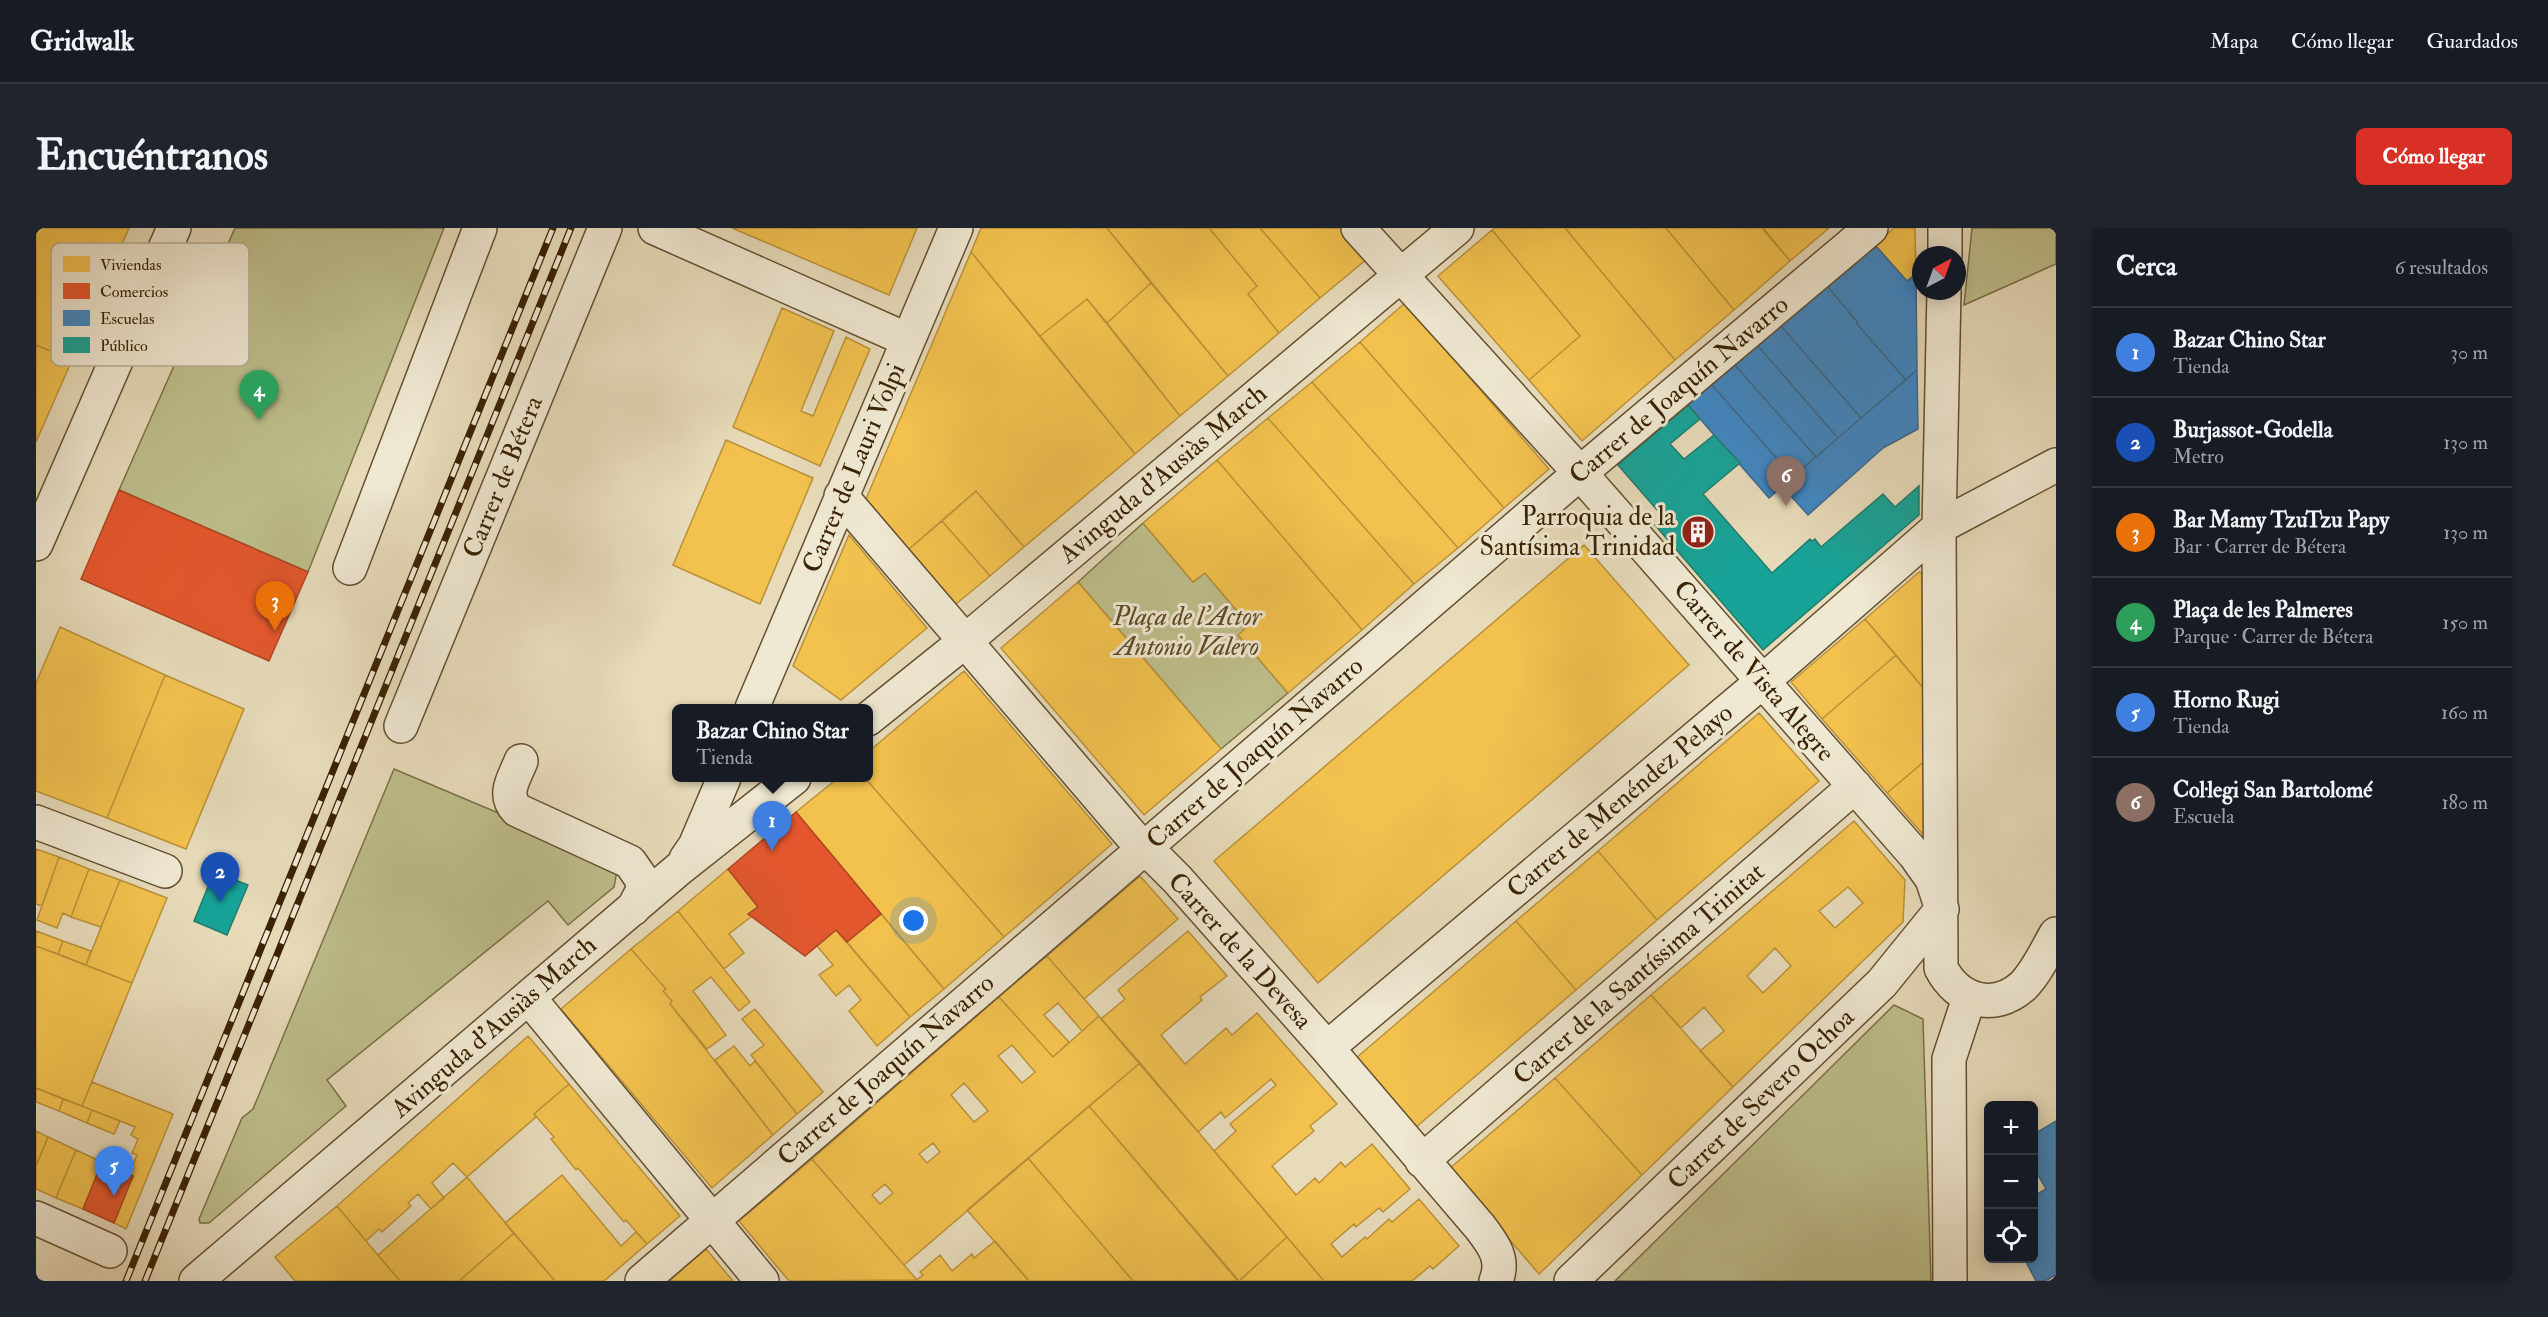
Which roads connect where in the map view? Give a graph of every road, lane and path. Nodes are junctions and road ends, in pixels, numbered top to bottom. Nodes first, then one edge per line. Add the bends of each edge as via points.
1 (174, 228) edge
2 (480, 228) edge
3 (605, 228) edge
4 (655, 228) edge
5 (956, 228) edge
6 (1358, 228) edge
7 (1457, 228) edge
8 (1871, 228) edge
9 (1945, 228) edge
10 (167, 243) edge
11 (1945, 246) edge
12 (1399, 275) junction
13 (1944, 300) edge
14 (908, 340) junction
15 (114, 366) edge
16 (2056, 465) edge
17 (1580, 473) junction
18 (841, 496) junction
19 (1939, 527) junction
20 (36, 544) edge
21 (350, 568) dead end
22 (964, 642) junction
23 (1763, 681) junction
24 (754, 704) edge
25 (873, 715) edge
26 (402, 726) dead end
27 (722, 782) edge
28 (788, 782) edge
29 (1855, 786) junction
30 (36, 822) edge
31 (1143, 849) junction
32 (680, 868) junction
33 (165, 871) dead end
34 (633, 909) junction
35 (1942, 909) junction
36 (2056, 934) edge
37 (1962, 993) junction
38 (529, 998) junction
39 (1326, 1048) junction
40 (1422, 1161) junction
41 (36, 1218) edge
42 (712, 1219) junction
43 (110, 1251) dead end
44 (202, 1279) edge
45 (642, 1281) edge
46 (762, 1281) edge
47 (1496, 1281) edge
48 (1571, 1281) edge
49 (1950, 1281) edge

1 - 10 street
2 - 21 street
3 - 26 street, Carrer de Bétera
4 - 14 street
5 - 14 street, Carrer de Lauri Volpi
6 - 12 street, Carrer de Vista Alegre
7 - 12 street, Avinguda d'Ausiàs March
8 - 17 street, Carrer de Joaquín Navarro
9 - 11 street
12 - 17 street, Carrer de Vista Alegre
12 - 22 street, Avinguda d'Ausiàs March
13 - 19 street
14 - 18 street, Carrer de Lauri Volpi
15 - 20 street
16 - 19 street, Carrer de Menéndez Pelayo
17 - 23 street, Carrer de Vista Alegre
17 - 31 street, Carrer de Joaquín Navarro
18 - 22 street, Carrer de la Devesa
18 - 24 street, Carrer de Lauri Volpi
19 - 23 street, Carrer de Menéndez Pelayo
19 - 35 street
22 - 25 street, Avinguda d'Ausiàs March
22 - 31 street, Carrer de la Devesa
23 - 29 street, Carrer de Vista Alegre
23 - 39 street, Carrer de Menéndez Pelayo
27 - 32 street via 695,846
28 - 32 street, Avinguda d'Ausiàs March
29 - 35 street, Carrer de Vista Alegre via 1924,867
29 - 40 street, Carrer de la Santíssima Trinitat
30 - 33 street
31 - 39 street, Carrer de la Devesa via 1177,879
31 - 42 street, Carrer de Joaquín Navarro
32 - 34 street, Avinguda d'Ausiàs March
32 - 34 street via 536,805 531,796 531,765 509,793 510,803 516,810 630,862 642,881 642,892
34 - 38 street, Avinguda d'Ausiàs March
35 - 37 street via 1941,968
35 - 48 street, Carrer de Severo Ochoa via 1882,983
36 - 37 street via 2036,969 2008,997 1988,1000
37 - 49 street via 1948,1059
38 - 42 street
38 - 44 street, Avinguda d'Ausiàs March
39 - 40 street, Carrer de la Devesa
40 - 47 street, Carrer de la Devesa via 1493,1244 1500,1261
41 - 43 street
42 - 45 street, Carrer de Joaquín Navarro
42 - 46 street

